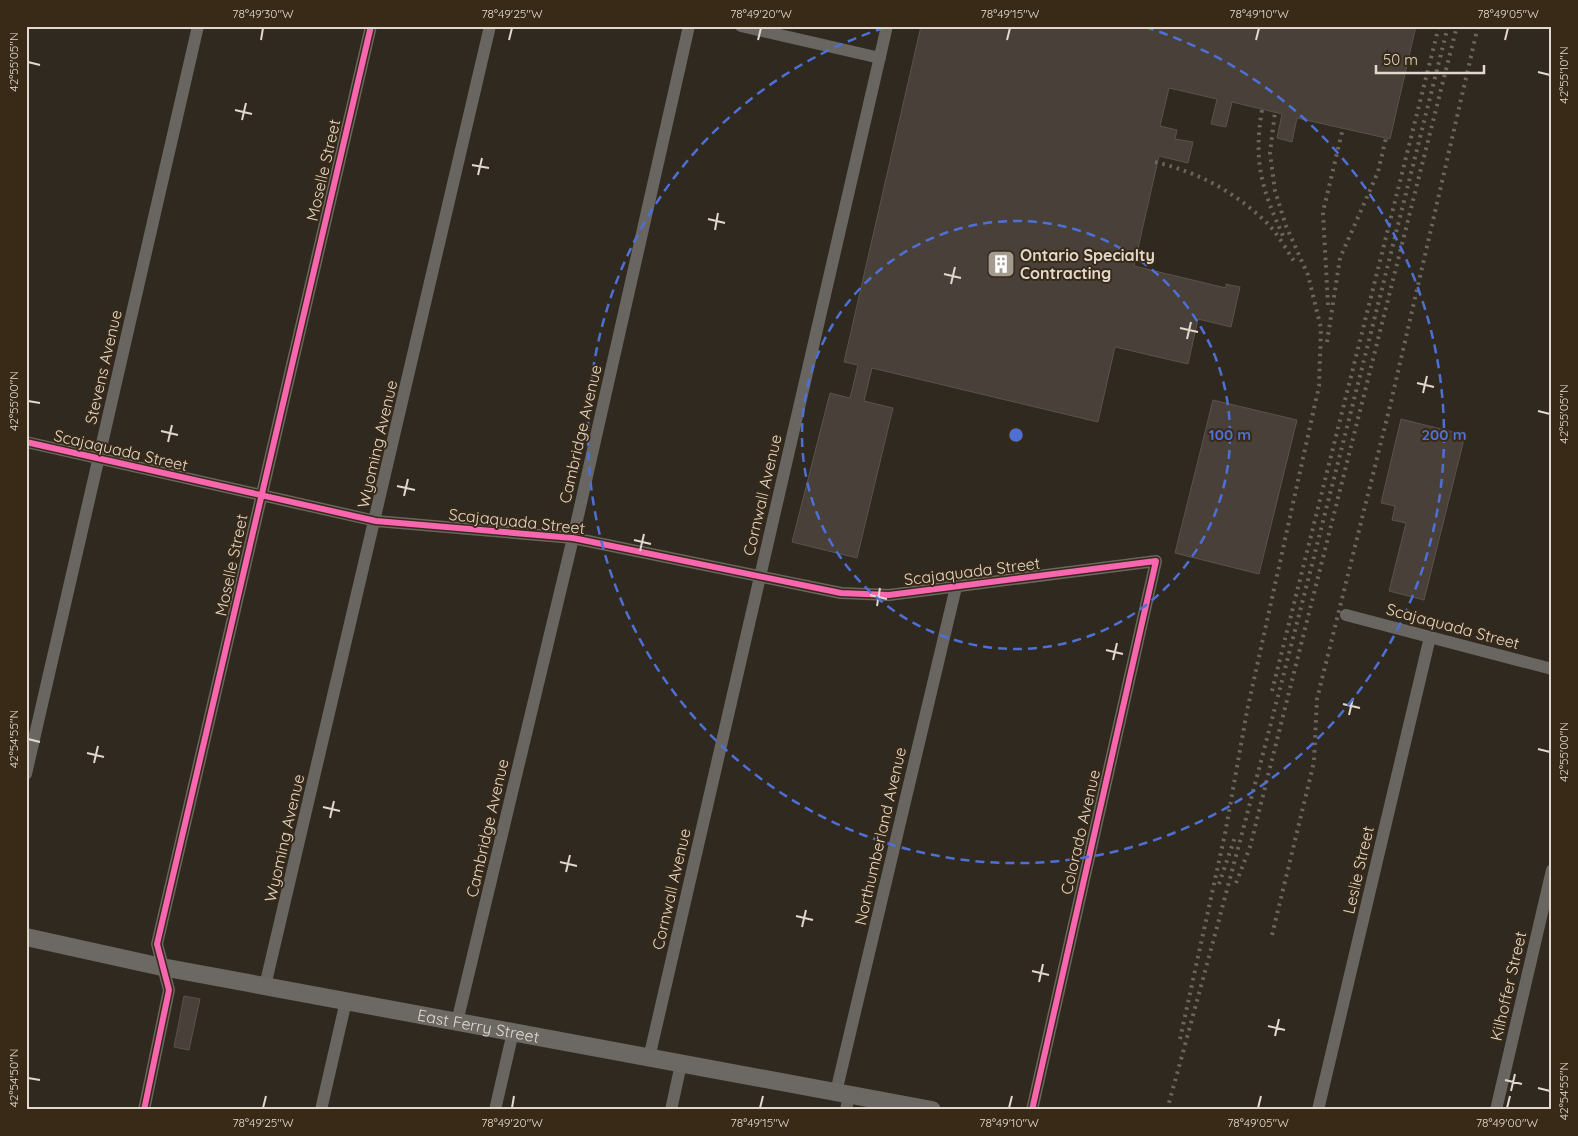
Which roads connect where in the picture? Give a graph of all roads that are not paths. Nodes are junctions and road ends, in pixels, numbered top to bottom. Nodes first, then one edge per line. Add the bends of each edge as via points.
1 (198, 26) edge
2 (371, 26) edge
3 (490, 26) edge
4 (689, 26) edge
5 (741, 26) edge
6 (887, 26) edge
7 (880, 58) junction
8 (26, 442) edge
9 (99, 459) junction
10 (260, 495) junction
11 (376, 521) junction
12 (573, 538) junction
13 (1156, 561) joint
14 (760, 576) junction
15 (956, 586) junction
16 (1346, 615) dead end
17 (1430, 637) junction
18 (1552, 669) edge
19 (26, 774) edge
20 (1552, 870) edge
21 (26, 937) edge
22 (162, 967) junction
23 (265, 986) junction
24 (346, 1001) junction
25 (457, 1022) junction
26 (512, 1032) junction
27 (649, 1058) junction
28 (681, 1064) junction
29 (844, 1099) edge
30 (144, 1110) edge
31 (321, 1110) edge
32 (495, 1110) edge
33 (671, 1110) edge
34 (932, 1110) edge
35 (1032, 1110) edge
36 (1318, 1110) edge
37 (1496, 1110) edge

1 - 9 street, Stevens Avenue
2 - 10 street, Moselle Street
3 - 11 street, Wyoming Avenue
4 - 12 street, Cambridge Avenue
5 - 7 street
6 - 7 street, Cornwall Avenue
7 - 14 street, Cornwall Avenue
8 - 9 street, Scajaquada Street
9 - 10 street, Scajaquada Street
9 - 19 street, Stevens Avenue
10 - 11 street, Scajaquada Street
10 - 22 street, Moselle Street via 157,944
11 - 12 street, Scajaquada Street
11 - 23 street, Wyoming Avenue
12 - 14 street, Scajaquada Street
12 - 25 street, Cambridge Avenue
13 - 15 street, Scajaquada Street
13 - 35 street, Colorado Avenue
14 - 15 street, Scajaquada Street via 841,593 874,595
14 - 27 street, Cornwall Avenue
15 - 29 street, Northumberland Avenue
16 - 17 street, Scajaquada Street
17 - 18 street, Scajaquada Street
17 - 36 street, Leslie Street
20 - 37 street, Kilhoffer Street
21 - 22 street, East Ferry Street
22 - 23 street, East Ferry Street
22 - 30 street, Moselle Street via 170,990
23 - 24 street, East Ferry Street
24 - 25 street, East Ferry Street
24 - 31 street
25 - 26 street, East Ferry Street
26 - 27 street, East Ferry Street
26 - 32 street
27 - 28 street, East Ferry Street
28 - 29 street, East Ferry Street
28 - 33 street
29 - 34 street, East Ferry Street

